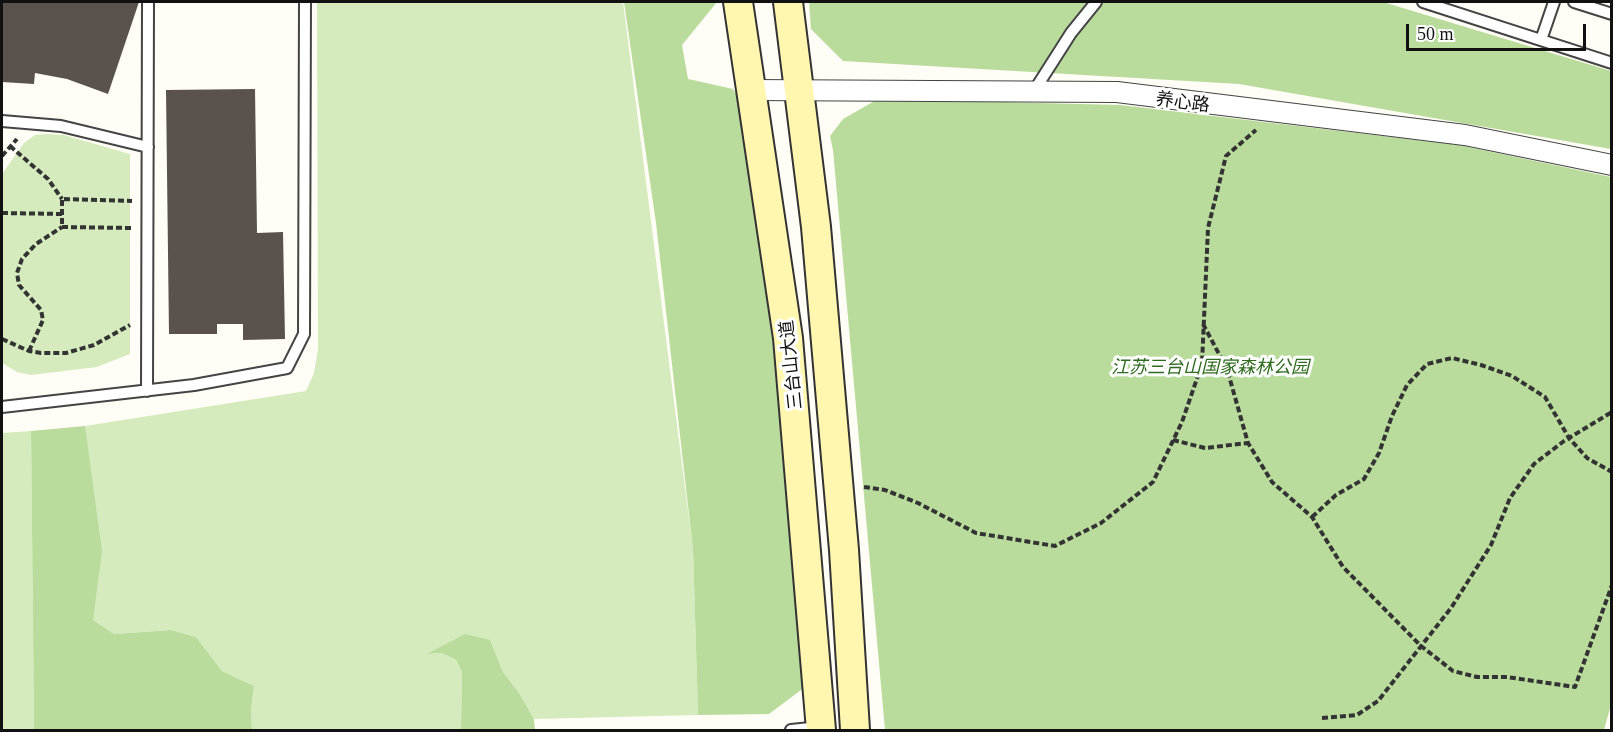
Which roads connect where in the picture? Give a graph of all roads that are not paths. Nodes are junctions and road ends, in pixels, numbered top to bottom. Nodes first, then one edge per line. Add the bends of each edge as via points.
1 (148, 2) edge
2 (305, 2) edge
3 (738, 2) edge
4 (788, 2) edge
5 (1096, 2) edge
6 (1423, 2) edge
7 (1554, 2) edge
8 (1574, 2) edge
9 (1436, 4) edge
10 (1611, 14) edge
11 (1541, 40) junction
12 (1611, 63) edge
13 (750, 90) junction
14 (800, 90) junction
15 (1034, 91) junction
16 (2, 121) edge
17 (148, 147) junction
18 (1611, 165) edge
19 (147, 391) junction
20 (2, 407) edge
21 (821, 729) edge
22 (791, 730) edge
23 (855, 730) edge

1 - 17 lane
2 - 19 lane via 304,334 287,368
3 - 13 main road, 三台山大道
4 - 14 main road, 三台山大道
5 - 15 lane
6 - 9 lane
7 - 11 lane
8 - 10 lane
9 - 11 lane
11 - 12 lane
13 - 14 street, 养心路
13 - 21 main road, 三台山大道 via 788,338
14 - 15 street, 养心路
14 - 23 main road, 三台山大道 via 839,484
15 - 18 street, 养心路 via 1117,92 1465,135
16 - 17 lane via 61,126
17 - 19 lane
19 - 20 lane
21 - 22 lane

